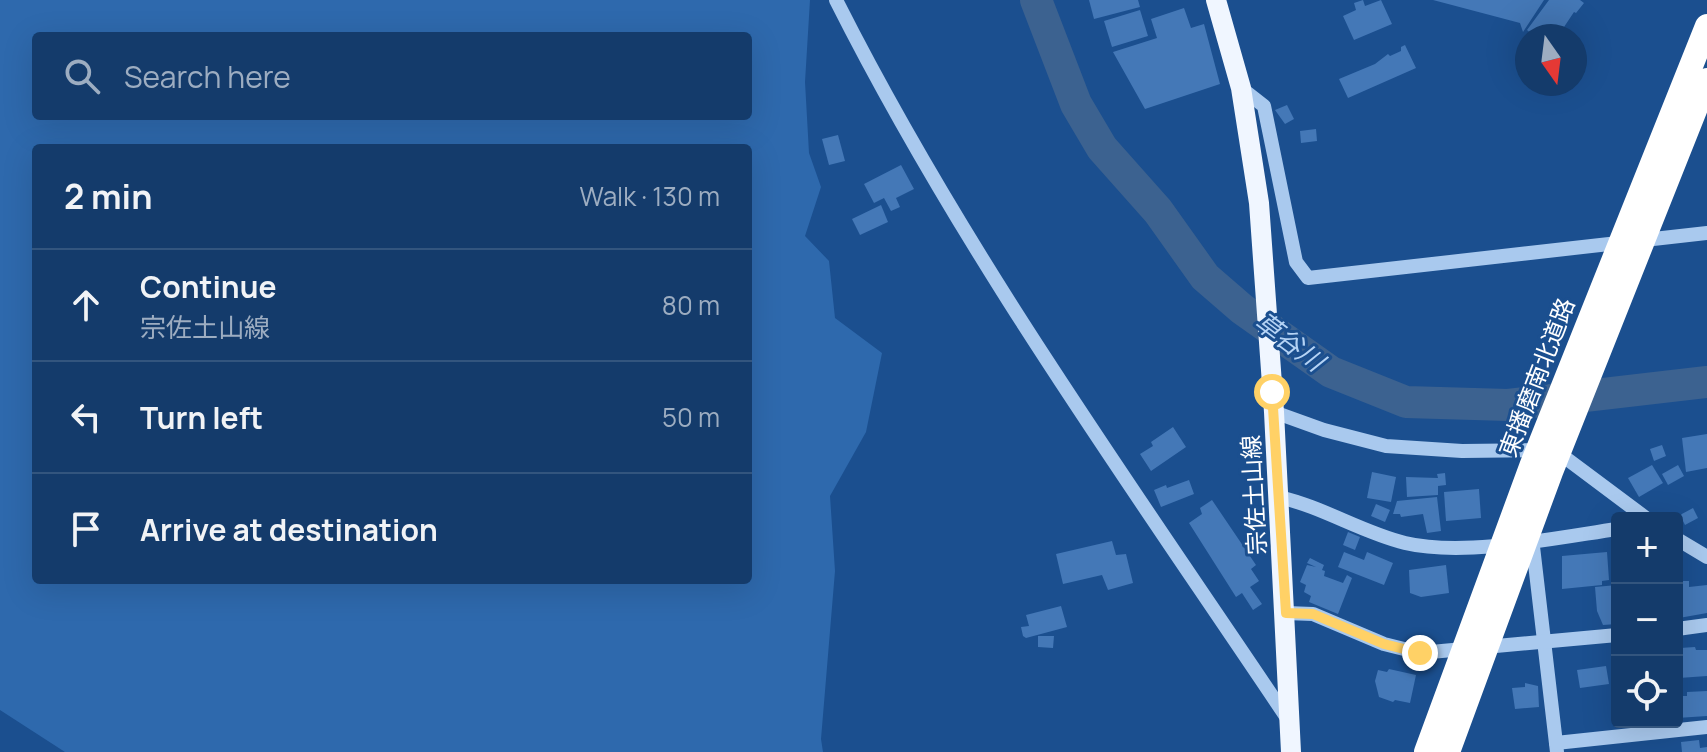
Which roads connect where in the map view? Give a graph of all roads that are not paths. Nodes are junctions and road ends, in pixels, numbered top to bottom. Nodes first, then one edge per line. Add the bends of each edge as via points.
1 (836, 0) edge
2 (1216, 0) edge
3 (1707, 26) edge
4 (1707, 80) edge
5 (1241, 88) junction
6 (1707, 233) edge
7 (1273, 402) junction
8 (1522, 451) junction
9 (1279, 497) junction
10 (1637, 512) edge
11 (1611, 530) edge
12 (1532, 541) junction
13 (1683, 543) edge
14 (1707, 557) edge
15 (1286, 613) junction
16 (1707, 625) edge
17 (1683, 628) edge
18 (1611, 636) edge
19 (1543, 644) junction
20 (1289, 722) junction
21 (1707, 727) edge
22 (1556, 748) edge
23 (1291, 752) edge
24 (1426, 752) edge
25 (1448, 752) edge

1 - 20 street via 881,90 999,289
2 - 5 main road, 宗佐土山線
3 - 24 highway, 東播磨南北道路, bridge via 1538,449
4 - 25 highway, 東播磨南北道路, bridge via 1551,472
5 - 6 street via 1264,106 1296,262 1308,278
5 - 7 main road, 宗佐土山線 via 1259,203
7 - 8 street via 1324,430 1386,446
7 - 9 main road, 宗佐土山線
8 - 10 street via 1555,450
8 - 12 street
9 - 12 street via 1403,543 1445,548
9 - 15 main road, 宗佐土山線
11 - 12 street
12 - 19 street
13 - 14 street
15 - 19 street via 1313,614 1420,653
15 - 20 main road, 宗佐土山線
16 - 17 street
18 - 19 street
19 - 22 street
20 - 23 main road, 宗佐土山線
21 - 22 street

